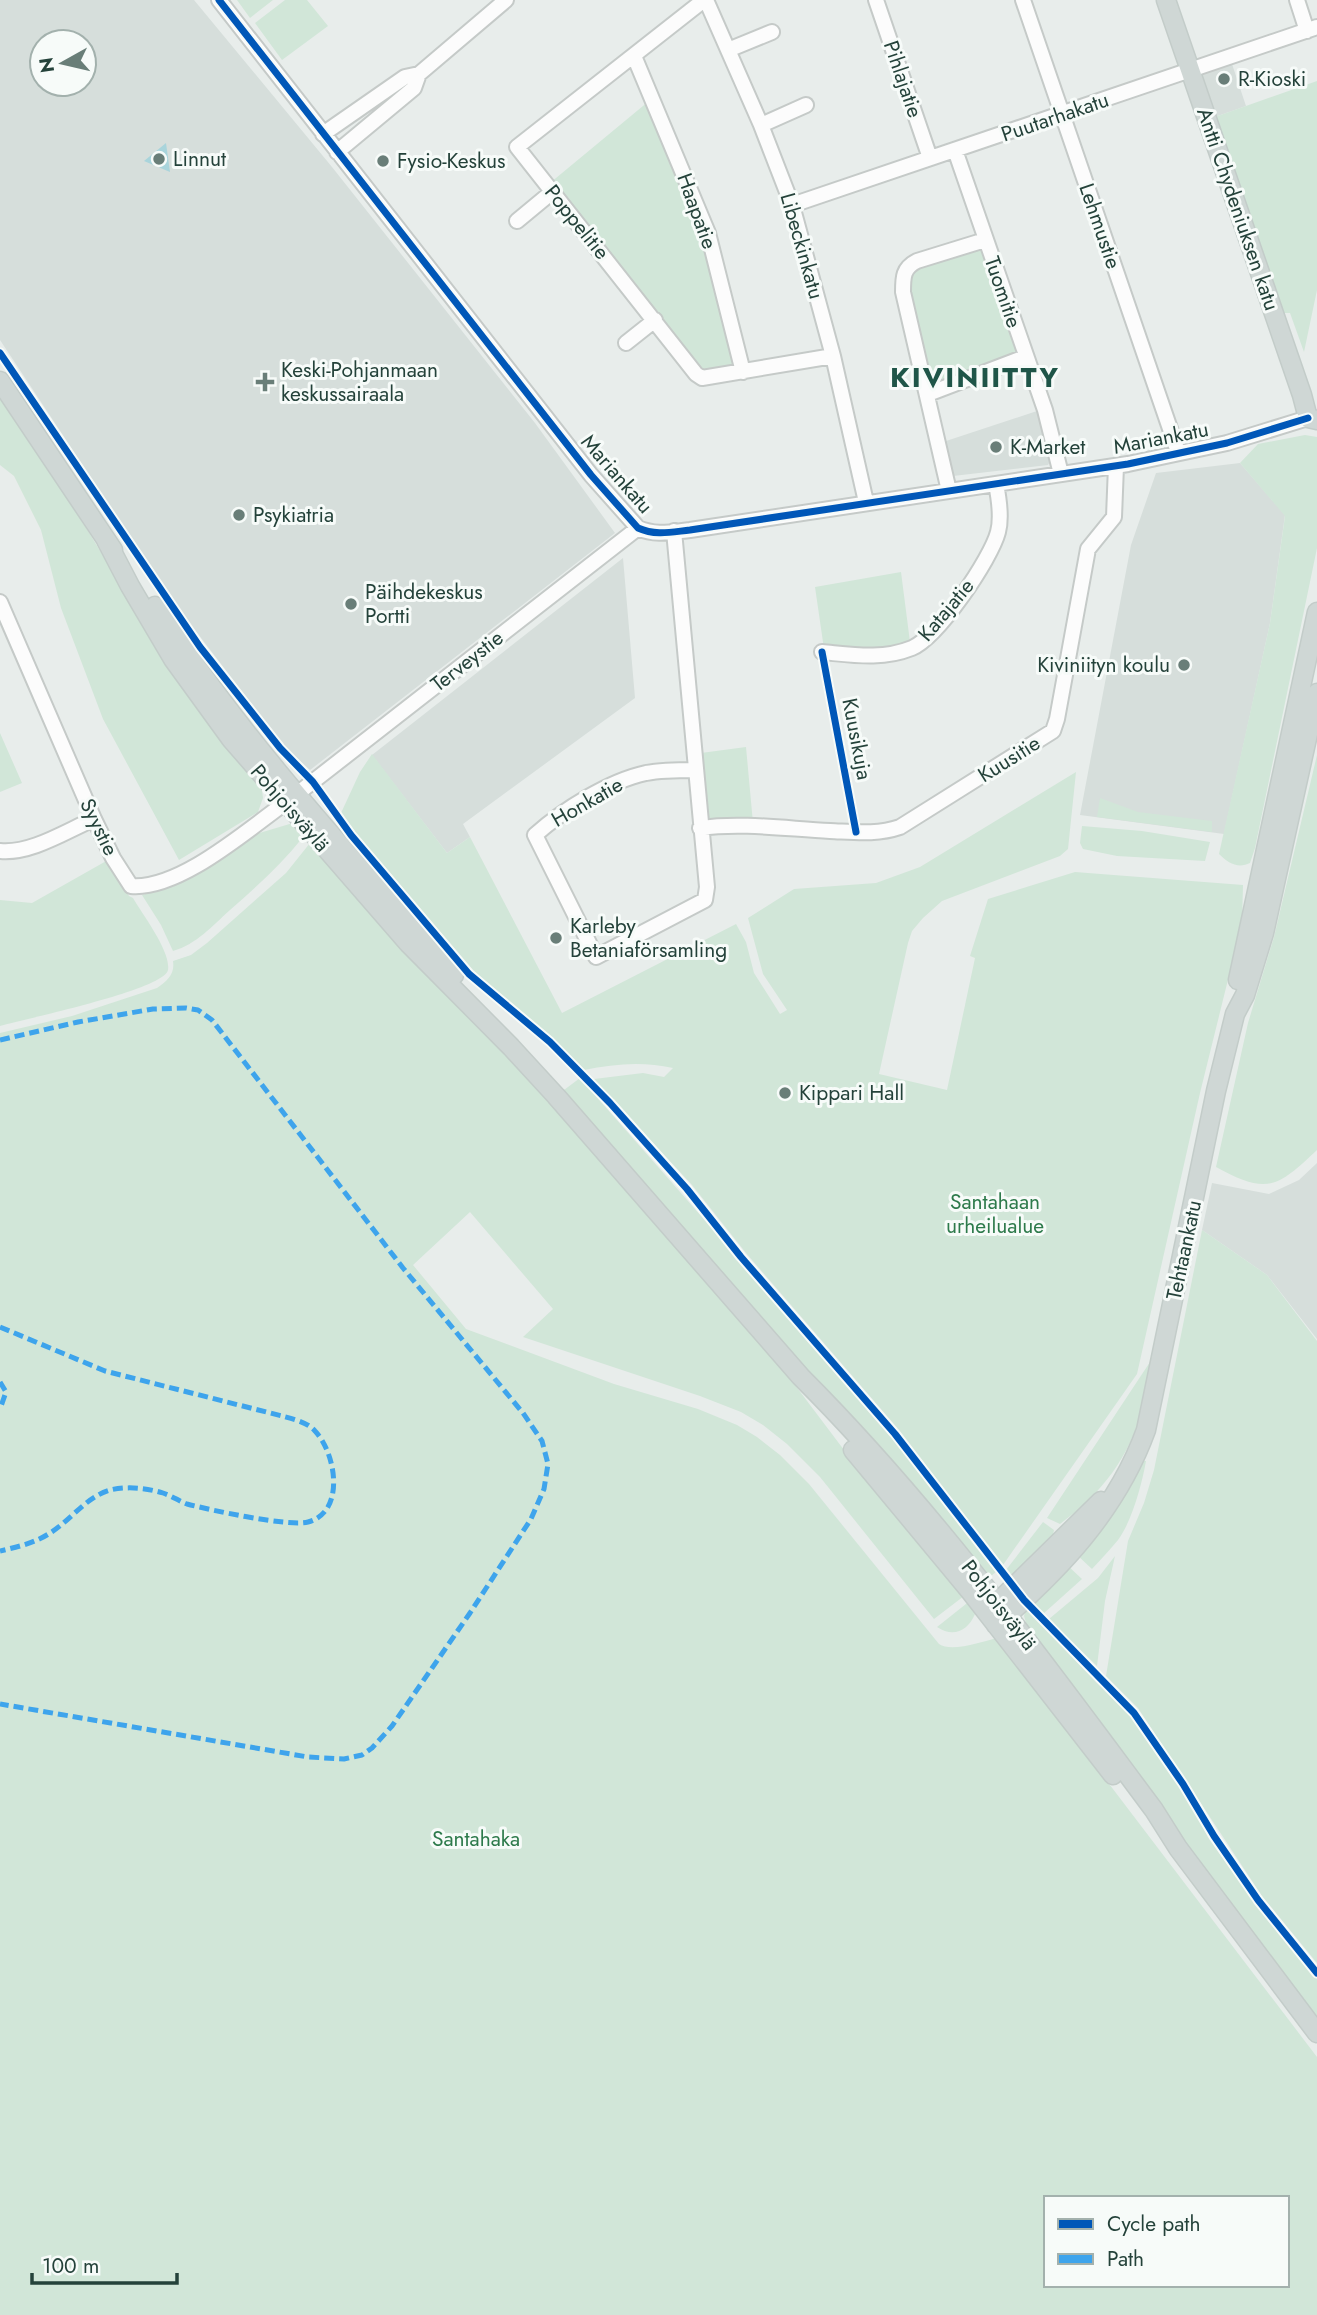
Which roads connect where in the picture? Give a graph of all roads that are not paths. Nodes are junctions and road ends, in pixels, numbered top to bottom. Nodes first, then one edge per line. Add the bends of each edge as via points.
1 (219, 0) edge
2 (506, 0) edge
3 (705, 0) edge
4 (876, 0) edge
5 (1023, 0) edge
6 (1166, 0) edge
7 (1297, 0) edge
8 (1312, 29) edge
9 (772, 32) dead end
10 (728, 50) junction
11 (634, 56) junction
12 (1190, 71) junction
13 (419, 74) junction
14 (806, 105) dead end
15 (1061, 115) junction
16 (761, 125) junction
17 (323, 134) junction
18 (955, 150) junction
19 (337, 152) junction
20 (930, 158) junction
21 (552, 191) junction
22 (792, 205) junction
23 (517, 221) dead end
24 (985, 240) junction
25 (656, 320) junction
26 (626, 343) dead end
27 (833, 356) junction
28 (1025, 357) junction
29 (743, 372) junction
30 (0, 381) edge
31 (928, 394) junction
32 (1313, 419) edge
33 (1178, 453) junction
34 (1116, 466) junction
35 (1061, 474) junction
36 (996, 484) junction
37 (949, 491) junction
38 (866, 502) junction
39 (638, 528) junction
40 (674, 531) junction
41 (0, 602) edge
42 (1317, 612) edge
43 (822, 652) dead end
44 (1317, 693) edge
45 (695, 770) junction
46 (291, 799) junction
47 (94, 819) junction
48 (701, 828) junction
49 (0, 851) edge
50 (1235, 1014) junction
51 (997, 1614) junction
52 (1317, 2033) edge

1 - 17 street, Mariankatu
2 - 13 street
3 - 10 street, Libeckinkatu
3 - 11 street, Poppelitie
4 - 20 street, Pihlajatie
5 - 15 street, Lehmustie
6 - 12 main road, Antti Chydeniuksen katu
7 - 8 street
8 - 12 street, Puutarhakatu
9 - 10 street
10 - 16 street, Libeckinkatu
11 - 21 street, Poppelitie via 517,147
11 - 29 street, Haapatie via 708,233
12 - 15 street, Puutarhakatu
12 - 32 main road, Antti Chydeniuksen katu
13 - 17 street via 405,77
13 - 19 street via 414,88
14 - 16 street
15 - 18 street, Puutarhakatu
15 - 33 street, Lehmustie
16 - 22 street, Libeckinkatu
17 - 19 street, Mariankatu
18 - 20 street, Puutarhakatu
18 - 24 street, Tuomitie
19 - 39 street, Mariankatu via 591,475
20 - 22 street, Puutarhakatu
21 - 23 street
21 - 25 street, Poppelitie
22 - 27 street, Libeckinkatu
24 - 28 street, Tuomitie
24 - 31 street via 917,261 902,276
25 - 26 street
25 - 29 street, Poppelitie via 702,378
27 - 29 street, Poppelitie
27 - 38 street, Libeckinkatu
28 - 31 street
28 - 35 street, Tuomitie via 1045,410
30 - 46 main road, Pohjoisväylä via 106,540
31 - 37 street
32 - 33 street, Mariankatu
33 - 34 street, Mariankatu
34 - 35 street, Mariankatu
34 - 48 street, Kuusitie via 1114,517 1088,549 1053,731 889,831
35 - 36 street, Mariankatu
36 - 37 street, Mariankatu
36 - 43 street, Katajatie via 999,530 983,564 933,633 921,644 884,657
37 - 38 street, Mariankatu
38 - 40 street, Mariankatu
39 - 40 street, Mariankatu via 652,534
39 - 46 street, Terveystie
40 - 45 street, Honkatie
41 - 47 street, Syystie
42 - 50 main road, Tehtaankatu via 1234,994
44 - 50 main road, Tehtaankatu via 1264,933
45 - 48 street, Honkatie
45 - 48 street, Honkatie via 632,776 562,813 535,835 596,957 705,900
46 - 47 street, Syystie via 189,870 145,887 131,886
46 - 51 main road, Pohjoisväylä via 409,944 511,1047 801,1377 855,1451
47 - 49 street via 33,846
50 - 51 main road, Tehtaankatu via 1138,1453 1108,1507 1078,1545 1024,1600
51 - 52 main road, Pohjoisväylä via 1137,1805 1178,1849

